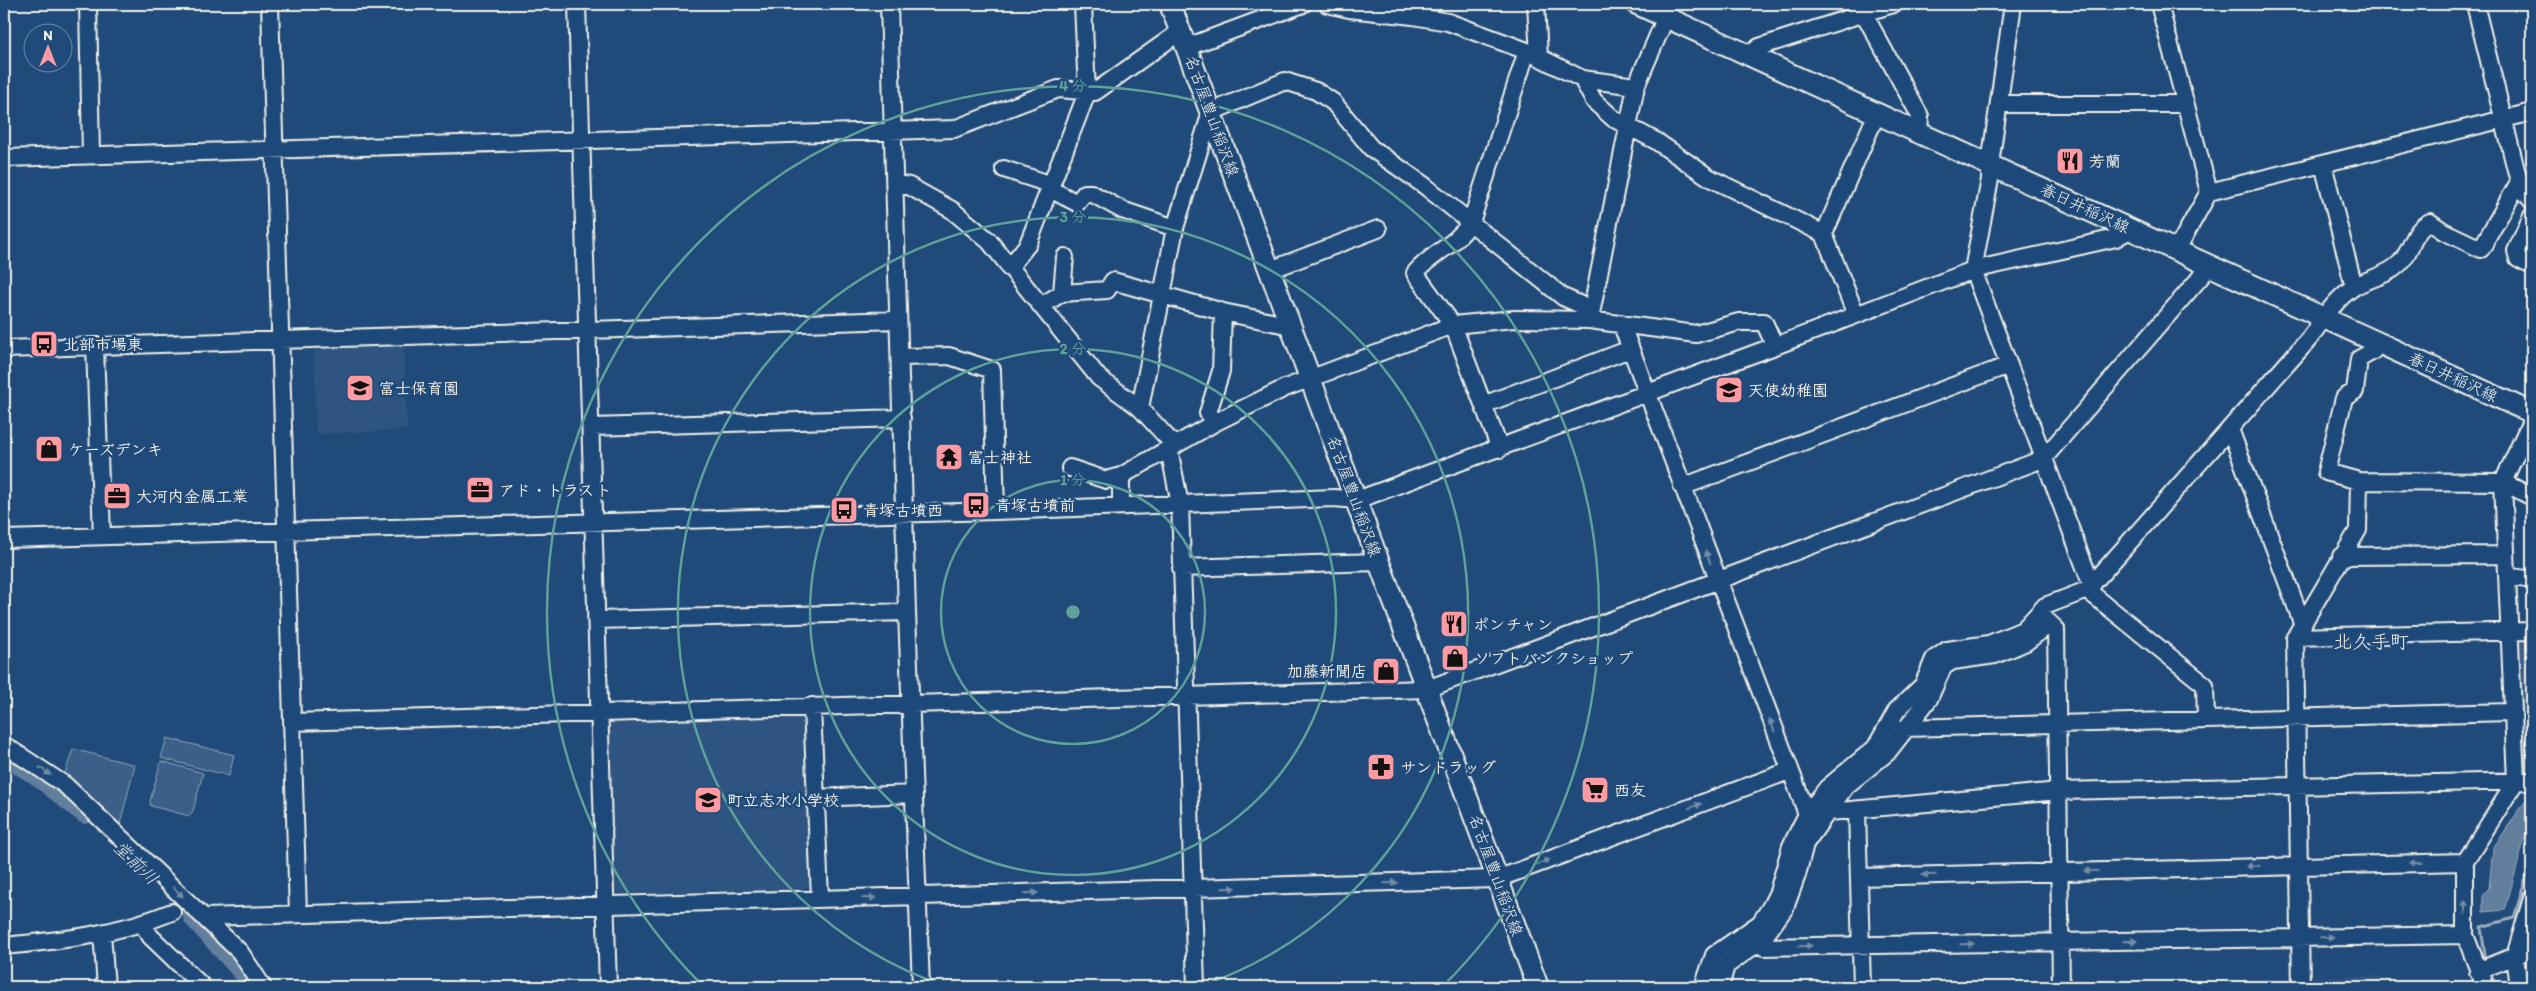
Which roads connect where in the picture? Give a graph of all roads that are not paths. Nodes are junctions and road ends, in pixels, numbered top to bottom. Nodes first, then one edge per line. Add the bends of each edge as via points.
1 (88, 4) edge
2 (270, 4) edge
3 (577, 4) edge
4 (889, 4) edge
5 (1083, 4) edge
6 (1170, 4) edge
7 (1303, 4) edge
8 (1327, 4) edge
9 (1536, 4) edge
10 (1637, 4) edge
11 (1893, 4) edge
12 (2013, 4) edge
13 (2159, 4) edge
14 (2475, 4) edge
15 (1863, 8) edge
16 (1666, 10) edge
17 (1184, 39) junction
18 (1533, 54) junction
19 (1750, 55) junction
20 (1582, 79) junction
21 (1636, 86) junction
22 (1087, 93) junction
23 (1999, 104) junction
24 (2185, 104) junction
25 (1211, 112) junction
26 (2532, 112) edge
27 (1877, 113) junction
28 (2503, 119) junction
29 (1629, 127) junction
30 (893, 131) junction
31 (1919, 133) junction
32 (581, 140) junction
33 (274, 149) junction
34 (92, 155) junction
35 (4, 158) edge
36 (1990, 164) junction
37 (2323, 164) junction
38 (1004, 169) dead end
39 (2523, 182) edge
40 (895, 184) junction
41 (1051, 187) junction
42 (2209, 192) junction
43 (2532, 201) edge
44 (2532, 216) edge
45 (1471, 222) junction
46 (1175, 228) junction
47 (1378, 229) dead end
48 (2131, 229) junction
49 (1824, 234) junction
50 (2177, 249) junction
51 (1065, 258) dead end
52 (2211, 265) junction
53 (2532, 266) edge
54 (1009, 268) junction
55 (1270, 270) junction
56 (1973, 270) junction
57 (2354, 287) junction
58 (1062, 293) junction
59 (1161, 296) junction
60 (1042, 306) junction
61 (1224, 312) junction
62 (1590, 315) junction
63 (1856, 316) junction
64 (2324, 317) junction
65 (898, 320) junction
66 (1621, 323) junction
67 (1453, 325) junction
68 (1291, 326) junction
69 (587, 330) junction
70 (280, 340) junction
71 (2379, 342) junction
72 (1775, 346) junction
73 (95, 347) junction
74 (4, 349) edge
75 (1630, 349) junction
76 (900, 357) junction
77 (2009, 365) junction
78 (1310, 378) junction
79 (1646, 392) junction
80 (1483, 405) junction
81 (1140, 408) junction
82 (2532, 413) edge
83 (902, 418) junction
84 (2532, 419) edge
85 (1216, 422) junction
86 (591, 427) junction
87 (2232, 434) junction
88 (1172, 448) junction
89 (1500, 449) junction
90 (2043, 459) junction
91 (1070, 468) dead end
92 (1120, 476) junction
93 (2359, 481) junction
94 (2502, 482) junction
95 (1682, 487) junction
96 (2532, 496) edge
97 (1357, 500) junction
98 (1180, 504) junction
99 (1121, 506) junction
100 (996, 511) junction
101 (904, 512) junction
102 (594, 521) junction
103 (287, 531) junction
104 (102, 536) junction
105 (4, 539) edge
106 (2506, 555) junction
107 (2341, 556) junction
108 (1378, 562) junction
109 (1181, 568) junction
110 (2507, 576) junction
111 (2532, 580) edge
112 (1717, 581) junction
113 (2091, 591) junction
114 (907, 612) junction
115 (2045, 618) junction
116 (597, 620) junction
117 (2299, 631) junction
118 (2532, 631) edge
119 (2508, 632) junction
120 (1427, 689) junction
121 (1185, 695) junction
122 (910, 703) junction
123 (812, 706) junction
124 (599, 712) junction
125 (2511, 712) junction
126 (2295, 718) junction
127 (2206, 720) junction
128 (292, 722) junction
129 (2058, 724) junction
130 (1904, 728) junction
131 (4, 745) edge
132 (1789, 771) junction
133 (2522, 781) edge
134 (2297, 784) junction
135 (2059, 791) junction
136 (914, 794) junction
137 (815, 798) junction
138 (1857, 811) junction
139 (1817, 814) junction
140 (2465, 862) junction
141 (2299, 865) junction
142 (2059, 872) junction
143 (1860, 877) junction
144 (1497, 879) junction
145 (1193, 889) junction
146 (918, 896) junction
147 (2532, 898) edge
148 (820, 899) junction
149 (606, 906) junction
150 (172, 912) dead end
151 (298, 914) junction
152 (204, 917) junction
153 (142, 924) junction
154 (102, 934) junction
155 (2465, 935) junction
156 (2300, 938) junction
157 (2060, 942) junction
158 (1757, 944) junction
159 (4, 946) edge
160 (1862, 946) junction
161 (2532, 949) edge
162 (2514, 956) junction
163 (2485, 968) junction
164 (106, 987) edge
165 (203, 987) edge
166 (263, 987) edge
167 (608, 987) edge
168 (921, 987) edge
169 (1196, 987) edge
170 (1538, 987) edge
171 (1703, 987) edge
172 (1720, 987) edge
173 (1862, 987) edge
174 (2061, 987) edge
175 (2301, 987) edge
176 (2485, 987) edge
177 (2519, 987) edge

1 - 34 street
2 - 33 street
3 - 32 street
4 - 30 street
5 - 22 street
6 - 17 main road, 名古屋豊山稲沢線
7 - 17 street
8 - 18 street via 1349,10 1448,22
9 - 18 street
10 - 16 main road, 春日井稲沢線
11 - 15 street
12 - 23 street
13 - 24 street
14 - 28 street
15 - 19 street via 1759,47
15 - 31 street via 1920,116
16 - 19 main road, 春日井稲沢線
16 - 21 street
17 - 22 street via 1095,92
17 - 25 main road, 名古屋豊山稲沢線
18 - 20 street
18 - 45 street
19 - 27 main road, 春日井稲沢線
20 - 21 street
20 - 29 street via 1594,101 1614,119
21 - 29 street
22 - 30 street via 1058,89 954,129
22 - 41 street
23 - 24 street
23 - 36 street
24 - 42 street
25 - 45 street via 1285,81 1316,91 1333,102 1371,148
25 - 46 street
25 - 55 main road, 名古屋豊山稲沢線
26 - 28 street
27 - 31 main road, 春日井稲沢線
27 - 49 street
28 - 37 street
28 - 39 street
29 - 49 street via 1710,178
29 - 62 street
30 - 32 street
30 - 40 street
31 - 36 main road, 春日井稲沢線
32 - 33 street
32 - 69 street
33 - 34 street
33 - 70 street
34 - 35 street
36 - 48 main road, 春日井稲沢線
36 - 56 street
37 - 42 street
37 - 57 street
38 - 41 street
39 - 43 street
39 - 57 street via 2481,249 2430,222 2422,225 2394,269
40 - 54 street via 909,186 952,210 989,240
40 - 65 street
41 - 46 street via 1077,203 1085,193 1091,193 1122,210
41 - 54 street via 1028,244
42 - 50 street
44 - 53 street via 2516,251 2518,259
45 - 62 street
45 - 67 street via 1463,234 1444,251 1428,258 1415,273
46 - 59 street
47 - 55 street
48 - 50 main road, 春日井稲沢線
48 - 56 street via 2116,238
49 - 63 street
50 - 52 main road, 春日井稲沢線
51 - 58 street
52 - 64 main road, 春日井稲沢線
52 - 90 street
54 - 60 street
55 - 68 main road, 名古屋豊山稲沢線
56 - 63 street
56 - 77 street
57 - 64 street
58 - 59 street via 1108,290 1113,281
58 - 60 street
59 - 61 street
59 - 81 street
60 - 81 street via 1099,378
61 - 68 street
61 - 85 street via 1221,371 1208,412
62 - 66 street
62 - 67 street
63 - 72 street
64 - 71 main road, 春日井稲沢線
64 - 87 street
65 - 69 street
65 - 76 street
66 - 72 street via 1696,334 1739,322 1764,322
66 - 75 street
67 - 78 street
67 - 80 street
68 - 78 main road, 名古屋豊山稲沢線
69 - 70 street
69 - 86 street
70 - 73 street
70 - 103 street
71 - 82 main road, 春日井稲沢線
71 - 93 street via 2360,360 2354,391 2344,398 2326,472
72 - 79 street
73 - 74 street
73 - 104 street
75 - 79 street
75 - 80 street
76 - 83 street
76 - 100 street via 949,356 992,370
77 - 90 street
77 - 95 street
78 - 85 street
78 - 97 main road, 名古屋豊山稲沢線
79 - 89 street
79 - 95 street
80 - 89 street
81 - 88 street
83 - 86 street
83 - 101 street
84 - 94 street
85 - 88 street
86 - 102 street
87 - 113 street
87 - 117 street
88 - 92 street
88 - 98 street
89 - 97 street
90 - 112 street
90 - 113 street
91 - 92 street via 1106,480
92 - 99 street
93 - 94 street
93 - 107 street via 2358,530
94 - 96 street
94 - 106 street
112 -> 95 street
97 - 98 street via 1334,498
97 - 108 main road, 名古屋豊山稲沢線
98 - 99 street
98 - 109 street
99 - 100 street
100 - 101 street
101 - 102 street
101 - 114 street
102 - 103 street
102 - 116 street
103 - 104 street
103 - 128 street
104 - 105 street
106 - 107 street
106 - 110 street
107 - 117 street
108 - 109 street
108 - 120 main road, 名古屋豊山稲沢線
109 - 121 street
110 - 111 street
110 - 119 street
112 - 120 street
132 -> 112 street
113 - 115 street via 2045,606
113 - 127 street via 2205,685
114 - 116 street
114 - 122 street
115 - 129 street via 2056,629
115 - 130 street via 2026,642 1994,655 1953,661 1943,667 1928,699
115 - 139 street via 1989,644 1947,650 1934,659 1923,685 1897,710 1875,748 1827,788
116 - 124 street
117 - 119 street
117 - 126 street
118 - 119 street
119 - 125 street
120 - 121 street
120 - 144 main road, 名古屋豊山稲沢線
121 - 122 street
121 - 145 street
122 - 123 street
122 - 136 street
123 - 124 street
123 - 137 street
124 - 128 street
124 - 149 street
125 - 126 street
125 - 133 street
126 - 127 street
126 - 134 street
127 - 129 street
128 - 151 street
129 - 130 street
129 - 135 street
130 - 139 street via 1887,752
131 -> 152 street via 65,785
132 - 139 street
144 -> 132 street
133 - 134 street
133 - 140 street
134 - 135 street
134 - 141 street
135 - 138 street
135 - 142 street
136 - 137 street
136 - 146 street
137 - 148 street
138 - 139 street
138 - 143 street
139 - 158 street via 1785,908
139 - 171 street via 1791,846 1770,908 1760,922 1714,955
140 -> 141 street
155 -> 140 street
141 -> 142 street
141 - 156 street
142 -> 143 street
142 - 157 street
143 - 160 street
145 -> 144 street
144 - 170 main road, 名古屋豊山稲沢線
146 -> 145 street
145 - 169 street
148 -> 146 street
146 - 168 street
147 - 162 street
148 - 149 street
149 - 151 street
149 - 167 street
150 - 153 street
151 - 152 street
152 - 166 street via 240,952
153 - 154 street
153 - 165 street via 150,936
154 - 159 street
154 - 164 street
156 -> 155 street
155 - 163 street
157 -> 156 street
156 - 175 street
160 -> 157 street
157 - 174 street
158 -> 160 street via 1764,947
158 - 172 street via 1726,966
160 - 173 street
161 - 162 street
162 - 163 street
162 - 177 street
163 - 176 street

